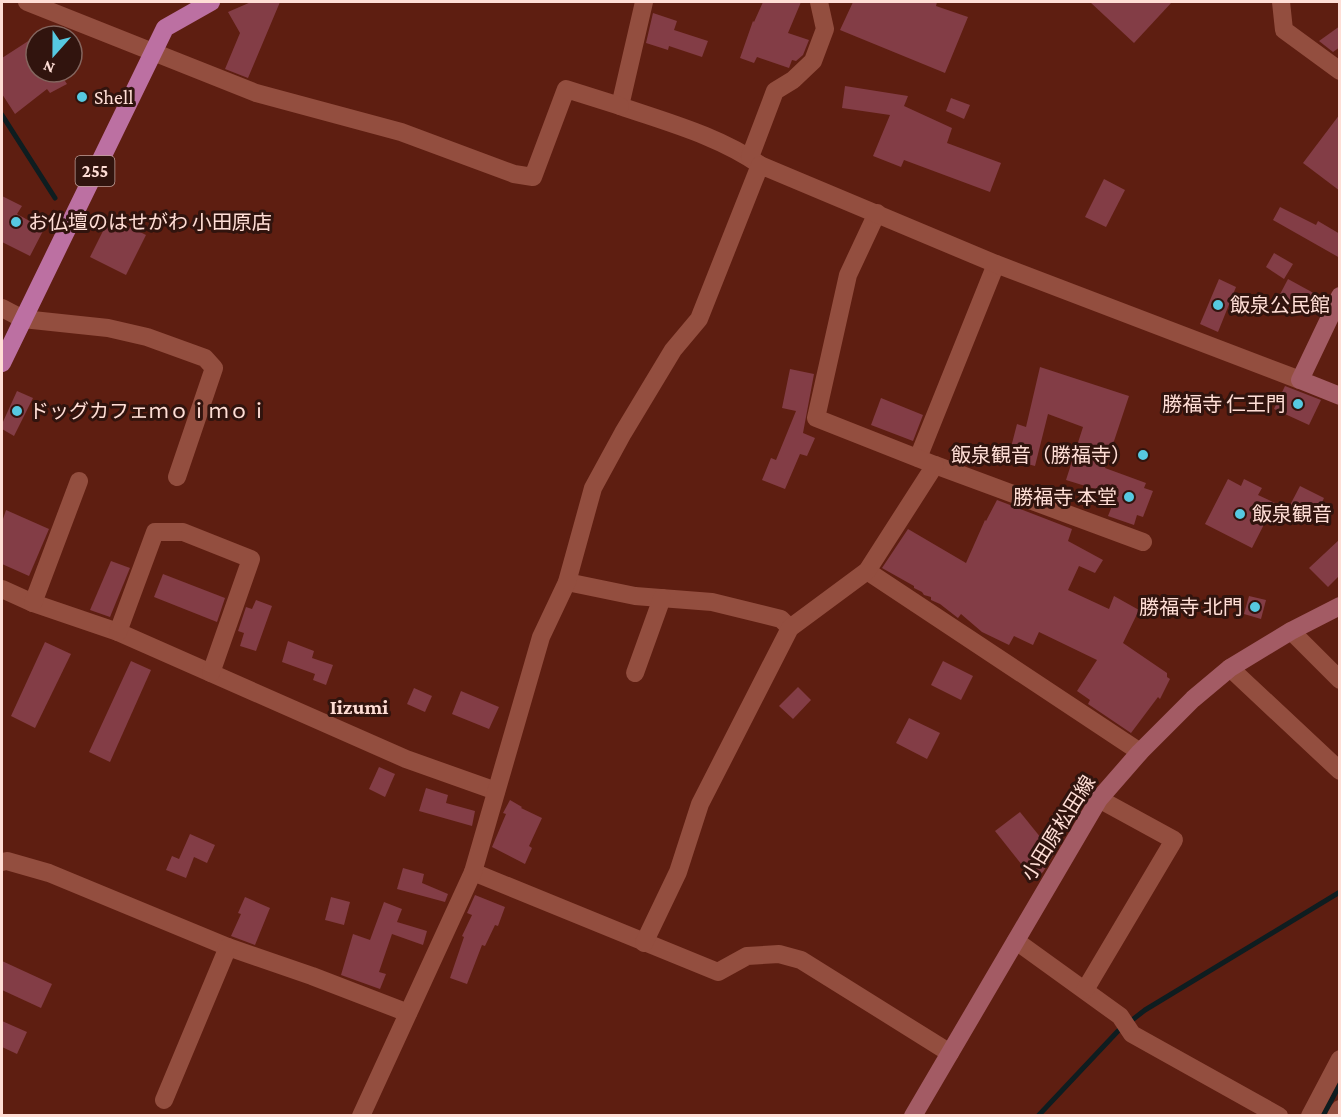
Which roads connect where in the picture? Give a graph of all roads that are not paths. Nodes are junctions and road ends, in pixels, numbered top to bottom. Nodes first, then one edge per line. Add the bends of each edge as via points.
1 (27, 2) edge
2 (211, 2) edge
3 (644, 2) edge
4 (819, 2) edge
5 (1281, 2) edge
6 (153, 52) junction
7 (1340, 71) edge
8 (620, 106) junction
9 (755, 161) junction
10 (877, 213) junction
11 (996, 264) junction
12 (1340, 297) edge
13 (2, 308) edge
14 (23, 319) junction
15 (2, 363) edge
16 (1300, 380) junction
17 (1340, 396) edge
18 (927, 461) junction
19 (177, 477) dead end
20 (80, 481) dead end
21 (1143, 542) dead end
22 (867, 571) junction
23 (567, 582) junction
24 (2, 589) edge
25 (662, 598) junction
26 (33, 603) junction
27 (1340, 606) edge
28 (790, 627) junction
29 (1291, 631) junction
30 (118, 632) junction
31 (1230, 668) junction
32 (211, 673) junction
33 (635, 673) dead end
34 (1340, 680) edge
35 (1140, 752) junction
36 (1340, 771) edge
37 (496, 791) junction
38 (1099, 799) junction
39 (2, 862) edge
40 (473, 872) junction
41 (1016, 941) junction
42 (644, 943) junction
43 (228, 947) junction
44 (1085, 990) junction
45 (408, 1013) junction
46 (950, 1053) junction
47 (1340, 1059) edge
48 (164, 1100) dead end
49 (1340, 1109) edge
50 (362, 1116) edge
51 (913, 1116) edge
52 (1279, 1116) edge
53 (1310, 1116) edge
54 (1336, 1116) edge

1 - 6 street
2 - 6 highway, 255 via 165,28
3 - 8 street
4 - 9 street via 825,29 813,61 775,90
5 - 7 street via 1284,30
6 - 8 street via 256,93 401,132 514,174 533,177 566,89
6 - 14 highway, 255
8 - 9 street via 705,136
9 - 10 street
9 - 23 street via 699,319 673,350 593,488
10 - 11 street
10 - 18 street via 848,276 816,418
11 - 16 street
11 - 18 street
12 - 16 main road
13 - 14 street
14 - 15 highway, 255
14 - 19 street via 108,328 147,337 210,363 214,368
16 - 17 main road
18 - 21 street
18 - 22 street
20 - 26 street
22 - 28 street
22 - 35 street
23 - 25 street
23 - 37 street via 540,637
24 - 26 street
25 - 28 street via 712,602 781,619
25 - 33 street
26 - 30 street
27 - 29 main road, 小田原松田線
28 - 42 street via 700,804 678,872
29 - 31 main road, 小田原松田線
29 - 34 street
30 - 32 street
30 - 32 street via 155,532 183,532 251,559
31 - 35 main road, 小田原松田線
31 - 36 street
32 - 37 street via 406,759
35 - 38 main road, 小田原松田線
37 - 40 street
38 - 41 main road, 小田原松田線
38 - 44 street via 1174,840
39 - 43 street via 49,873
40 - 42 street
40 - 45 street
41 - 44 street
41 - 46 main road, 小田原松田線
42 - 46 street via 718,972 747,956 779,954 801,960
43 - 45 street
43 - 48 street
44 - 52 street via 1120,1016 1132,1034
45 - 50 street
46 - 51 main road, 小田原松田線
47 - 53 street
49 - 54 street

